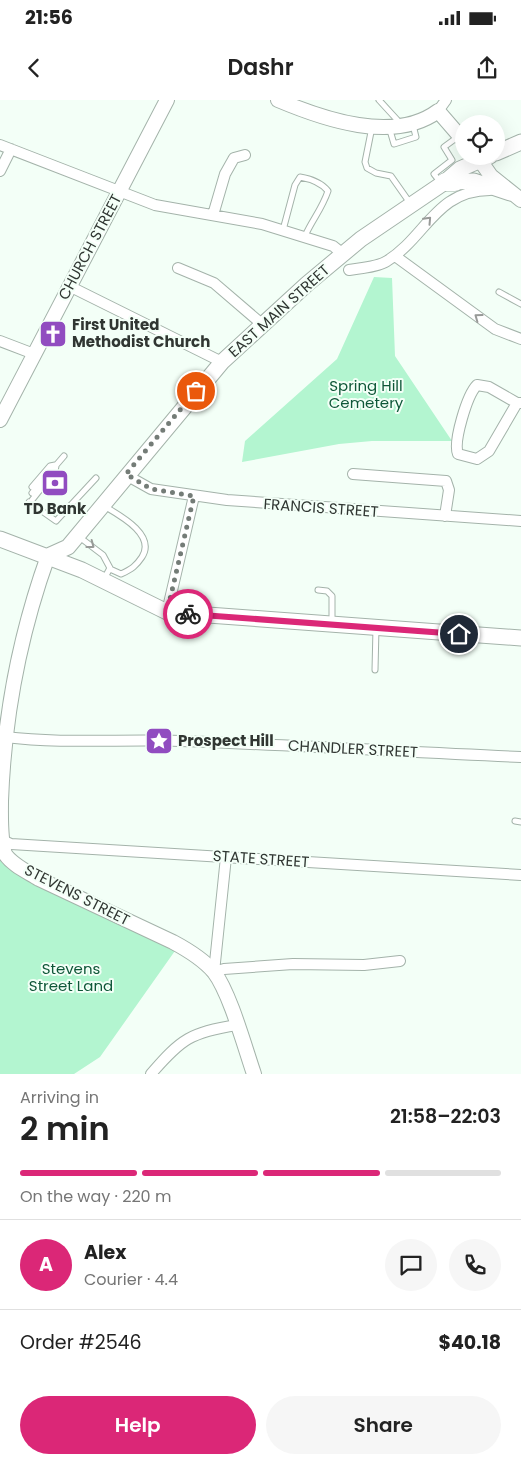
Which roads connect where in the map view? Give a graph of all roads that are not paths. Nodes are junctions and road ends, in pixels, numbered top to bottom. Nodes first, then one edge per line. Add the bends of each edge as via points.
1 (167, 100) edge
2 (278, 100) edge
3 (379, 100) edge
4 (442, 105) edge
5 (401, 124) junction
6 (372, 126) junction
7 (455, 126) edge
8 (455, 141) edge
9 (521, 142) edge
10 (0, 145) edge
11 (12, 149) junction
12 (505, 149) edge
13 (245, 155) dead end
14 (468, 165) edge
15 (486, 165) edge
16 (0, 171) edge
17 (447, 183) junction
18 (119, 191) junction
19 (516, 196) edge
20 (411, 204) junction
21 (212, 215) junction
22 (283, 230) junction
23 (305, 236) junction
24 (343, 254) junction
25 (395, 256) junction
26 (178, 268) dead end
27 (350, 270) dead end
28 (70, 286) junction
29 (499, 292) dead end
30 (521, 304) edge
31 (263, 325) junction
32 (521, 339) edge
33 (0, 341) edge
34 (34, 354) junction
35 (222, 362) junction
36 (519, 403) edge
37 (0, 420) edge
38 (64, 456) dead end
39 (56, 465) junction
40 (126, 474) junction
41 (353, 474) dead end
42 (96, 478) dead end
43 (32, 490) dead end
44 (194, 496) junction
45 (103, 505) junction
46 (446, 516) junction
47 (521, 521) edge
48 (78, 536) junction
49 (0, 539) edge
50 (48, 556) junction
51 (106, 575) junction
52 (318, 590) dead end
53 (167, 612) junction
54 (332, 626) junction
55 (376, 628) junction
56 (521, 638) edge
57 (375, 670) dead end
58 (5, 737) junction
59 (521, 757) edge
60 (1, 782) edge
61 (1, 839) edge
62 (226, 857) junction
63 (521, 875) edge
64 (400, 961) dead end
65 (214, 972) junction
66 (238, 1026) junction
67 (151, 1074) edge
68 (254, 1074) edge

1 - 18 street, CHURCH STREET
2 - 6 street via 345,123
3 - 5 lane
4 - 5 street via 429,117
4 - 7 street
5 - 6 street
6 - 20 lane via 365,162 367,168 376,174 391,176
8 - 17 lane via 444,146 452,160 434,174
9 - 12 main road
10 - 11 street
11 - 16 street
11 - 18 street
13 - 21 street via 234,158 225,174
14 - 17 main road, EAST MAIN STREET
15 - 19 street via 491,176
17 - 19 main road via 474,181
17 - 20 main road, EAST MAIN STREET
18 - 21 street via 155,205
18 - 28 street, CHURCH STREET
25 -> 19 street via 440,208 456,197 478,190
20 - 24 main road, EAST MAIN STREET
21 - 22 street
22 - 23 street
22 - 23 lane via 295,185 300,177 308,179 323,185 328,191
23 - 24 street via 333,246
24 - 31 main road, EAST MAIN STREET
25 - 27 street via 385,263
32 -> 25 street via 495,329
26 - 31 street via 214,283
28 - 34 street, CHURCH STREET
28 - 35 street
29 - 30 lane
31 - 35 main road, EAST MAIN STREET
33 - 34 street
34 - 37 street, CHURCH STREET
35 - 40 main road, EAST MAIN STREET
36 - 36 street via 489,451 477,459 458,454 456,448 465,411 477,385 489,387
38 - 39 lane
39 - 42 lane via 55,471 30,501 56,522
39 - 43 lane
40 - 44 street, FRANCIS STREET via 151,489
40 - 45 main road, EAST MAIN STREET
41 - 46 street via 446,481 449,490
44 - 46 street, FRANCIS STREET
44 - 53 street
45 - 48 main road, EAST MAIN STREET
45 - 51 lane via 142,534 146,542 146,551 134,568 121,574
46 - 47 street, FRANCIS STREET
48 - 50 main road, EAST MAIN STREET via 66,548
48 -> 51 lane via 103,554
49 - 50 main road
50 - 51 main road
50 - 58 street, STEVENS STREET via 34,594 13,683
51 - 53 main road
52 - 54 lane via 327,591 332,596
53 - 54 main road
54 - 55 main road
55 - 56 main road
55 - 57 lane
58 - 59 street, CHANDLER STREET via 40,741 134,739
58 - 60 street, STEVENS STREET
60 - 61 street, STEVENS STREET
61 - 62 street, STATE STREET via 11,844
61 - 65 street, STEVENS STREET via 5,854 21,868 174,942
62 - 63 street, STATE STREET
62 - 65 street
64 - 65 street via 364,965 293,964
65 - 66 street, STEVENS STREET
66 - 67 street via 209,1029 190,1036 179,1043
66 - 68 street, STEVENS STREET

